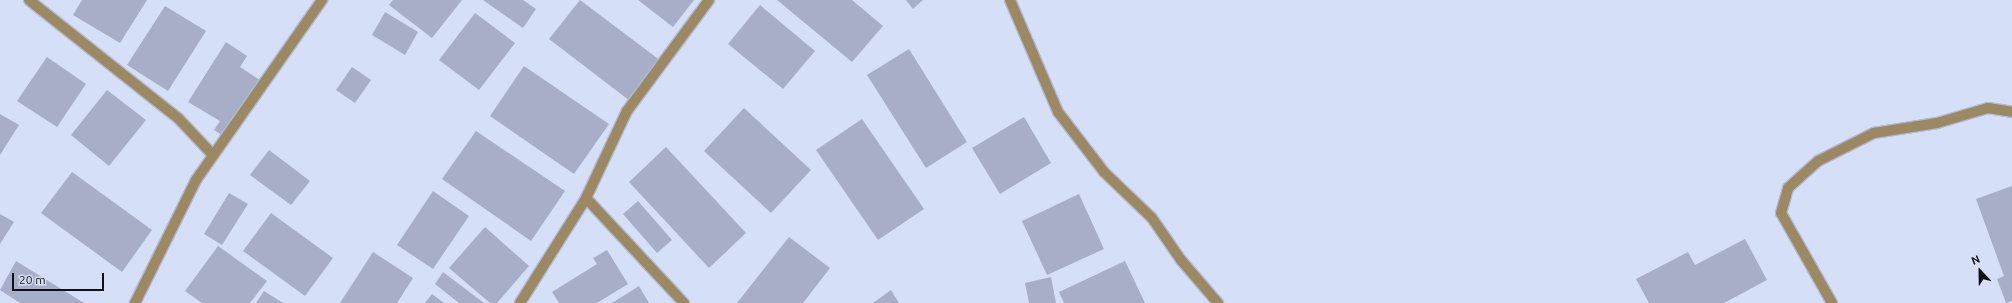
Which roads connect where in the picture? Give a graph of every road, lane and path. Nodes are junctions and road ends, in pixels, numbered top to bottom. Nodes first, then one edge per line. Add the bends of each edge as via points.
1 (29, 0) edge
2 (322, 0) edge
3 (709, 0) edge
4 (1010, 0) edge
5 (2012, 112) edge
6 (213, 155) junction
7 (586, 198) junction
8 (135, 303) edge
9 (520, 303) edge
10 (684, 303) edge
11 (1218, 303) edge
12 (1832, 303) edge

1 - 6 street via 178,118
2 - 6 street
3 - 7 street via 627,111
4 - 11 street via 1058,112 1104,172 1152,218 1181,260
5 - 12 street via 1988,108 1937,123 1874,133 1818,161 1788,188 1781,213
6 - 8 street via 196,180
7 - 9 street
7 - 10 street

